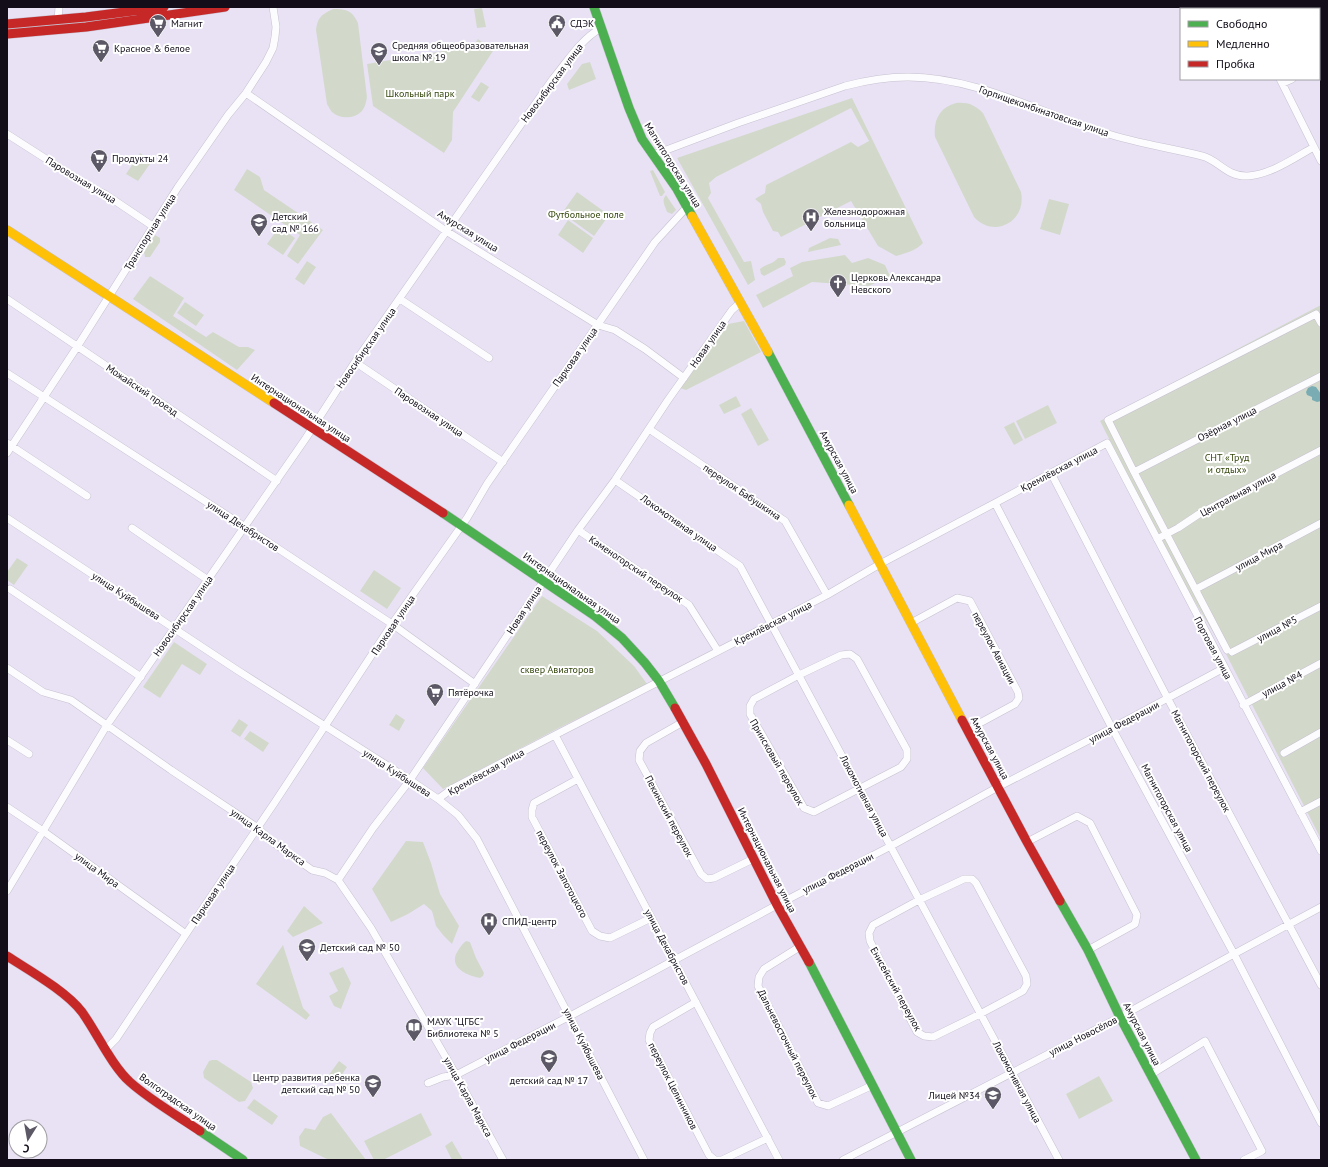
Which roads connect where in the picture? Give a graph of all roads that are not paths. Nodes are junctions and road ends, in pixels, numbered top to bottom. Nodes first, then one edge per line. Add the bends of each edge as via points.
1 (59, 7) edge
2 (164, 7) edge
3 (225, 7) edge
4 (273, 7) edge
5 (594, 7) edge
6 (58, 20) junction
7 (7, 24) edge
8 (601, 28) junction
9 (7, 34) edge
10 (1282, 81) edge
11 (246, 93) junction
12 (7, 134) edge
13 (1314, 147) junction
14 (653, 155) junction
15 (1321, 161) edge
16 (687, 207) junction
17 (154, 227) junction
18 (7, 230) edge
19 (446, 231) junction
20 (109, 296) junction
21 (400, 299) junction
22 (7, 300) edge
23 (740, 303) junction
24 (1321, 323) edge
25 (598, 325) junction
26 (77, 347) junction
27 (765, 347) joint
28 (489, 358) dead end
29 (355, 362) junction
30 (7, 373) edge
31 (1321, 376) edge
32 (684, 378) junction
33 (44, 397) junction
34 (312, 428) junction
35 (649, 429) junction
36 (1107, 443) joint
37 (9, 445) edge
38 (1321, 450) edge
39 (7, 453) edge
40 (503, 462) junction
41 (1134, 472) junction
42 (1051, 473) junction
43 (615, 480) junction
44 (277, 481) junction
45 (87, 496) dead end
46 (995, 503) junction
47 (7, 518) edge
48 (1321, 523) edge
49 (462, 525) junction
50 (246, 527) junction
51 (132, 528) dead end
52 (578, 530) junction
53 (1167, 534) junction
54 (1157, 539) junction
55 (880, 564) junction
56 (208, 580) junction
57 (544, 581) junction
58 (10, 589) dead end
59 (1196, 589) junction
60 (827, 594) junction
61 (1321, 606) edge
62 (911, 623) junction
63 (392, 624) junction
64 (771, 624) junction
65 (175, 628) junction
66 (718, 651) junction
67 (1321, 663) edge
68 (7, 668) edge
69 (1224, 668) junction
70 (799, 675) junction
71 (141, 677) junction
72 (659, 681) junction
73 (475, 684) junction
74 (1168, 699) junction
75 (1243, 705) junction
76 (683, 722) junction
77 (107, 725) junction
78 (325, 726) junction
79 (1112, 728) junction
80 (967, 730) junction
81 (1321, 732) edge
82 (555, 734) junction
83 (7, 740) edge
84 (1284, 753) dead end
85 (29, 754) dead end
86 (578, 779) junction
87 (410, 780) junction
88 (998, 787) junction
89 (860, 788) junction
90 (438, 799) junction
91 (1321, 801) edge
92 (7, 807) edge
93 (1300, 812) junction
94 (258, 828) junction
95 (43, 831) junction
96 (1027, 842) junction
97 (891, 846) junction
98 (1321, 851) edge
99 (753, 859) junction
100 (338, 880) junction
101 (7, 891) edge
102 (919, 900) junction
103 (777, 905) junction
104 (1321, 907) edge
105 (651, 918) junction
106 (1289, 924) junction
107 (186, 934) junction
108 (801, 946) junction
109 (1088, 950) junction
110 (1234, 954) junction
111 (7, 956) edge
112 (674, 961) junction
113 (1321, 984) edge
114 (696, 1002) junction
115 (980, 1014) junction
116 (570, 1016) junction
117 (1120, 1017) junction
118 (106, 1049) junction
119 (1012, 1072) junction
120 (456, 1075) junction
121 (1150, 1075) junction
122 (428, 1083) dead end
123 (873, 1085) junction
124 (1321, 1124) edge
125 (896, 1132) junction
126 (768, 1138) junction
127 (243, 1160) edge
128 (503, 1160) edge
129 (644, 1160) edge
130 (721, 1160) edge
131 (779, 1160) edge
132 (843, 1160) edge
133 (911, 1160) edge
134 (1059, 1160) edge
135 (1196, 1160) edge
136 (1244, 1160) edge

1 - 6 street
2 - 6 street
3 - 9 street via 86,27
4 - 11 street, Транспортная улица via 276,27 274,45
5 - 8 street, Магнитогорская улица
6 - 7 street
8 - 14 street, Магнитогорская улица via 637,128
8 - 19 street, Новосибирская улица via 583,42 552,80
10 - 13 street
11 - 17 street, Транспортная улица via 178,187
11 - 19 street, Амурская улица
12 - 17 street, Паровозная улица via 92,189 112,198
13 - 14 street, Горпищекомбинатовская улица via 1270,171 1255,175 1234,174 1204,156 1114,136 987,90 920,77 906,77 845,86
13 - 15 street
14 - 16 street, Магнитогорская улица
16 - 23 street, Магнитогорская улица
16 - 25 street, Парковая улица via 655,242
17 - 20 street, Транспортная улица
18 - 20 street, Интернациональная улица
19 - 21 street, Новосибирская улица
19 - 25 street, Амурская улица
20 - 26 street, Транспортная улица
20 - 34 street, Интернациональная улица
21 - 28 street
21 - 29 street, Новосибирская улица
22 - 26 street, Можайский проезд
23 - 27 street, Магнитогорская улица
23 - 32 street, Новая улица via 732,310
24 - 41 street via 1316,314 1108,420
25 - 32 street, Амурская улица via 615,330
25 - 40 street, Парковая улица
26 - 33 street, Транспортная улица
26 - 44 street, Можайский проезд
27 - 55 street, Амурская улица
29 - 34 street, Новосибирская улица
29 - 40 street, Паровозная улица
30 - 33 street, улица Декабристов
31 - 41 street, Озёрная улица
32 - 35 street, Новая улица
33 - 37 street, Транспортная улица
33 - 50 street, улица Декабристов
34 - 44 street, Новосибирская улица
34 - 49 street, Интернациональная улица
35 - 43 street, Новая улица
35 - 60 street, переулок Бабушкина via 785,521
36 - 42 street, Кремлёвская улица
36 - 54 street, Портовая улица
37 - 39 street, Транспортная улица
37 - 45 street
38 - 53 street, Центральная улица via 1199,514
40 - 49 street, Парковая улица
41 - 53 street
42 - 46 street, Кремлёвская улица
42 - 74 street, Магнитогорский переулок
43 - 52 street, Новая улица
43 - 64 street, Локомотивная улица via 740,566
44 - 50 street, Новосибирская улица
46 - 55 street, Кремлёвская улица
46 - 79 street, Магнитогорская улица
47 - 65 street, улица Куйбышева
48 - 59 street, улица Мира
49 - 57 street, Интернациональная улица
49 - 63 street, Парковая улица
50 - 56 street, Новосибирская улица
50 - 63 street, улица Декабристов
51 - 56 street
52 - 57 street, Новая улица
52 - 66 street, Каменогорский переулок via 689,605
53 - 54 street, Центральная улица
53 - 59 street
54 - 69 street, Портовая улица
55 - 60 street, Кремлёвская улица
55 - 62 street, Амурская улица
56 - 65 street, Новосибирская улица
57 - 72 street, Интернациональная улица via 622,638
57 - 73 street, Новая улица
58 - 71 street
59 - 61 street, улица №5 via 1230,651
60 - 64 street, Кремлёвская улица
62 - 80 street, Амурская улица
62 - 80 street, переулок Авиации via 957,598 970,601 1018,692 1019,698 1015,704
63 - 73 street, улица Декабристов
63 - 78 street, Парковая улица
64 - 66 street, Кремлёвская улица
64 - 70 street, Локомотивная улица
65 - 71 street, Новосибирская улица
65 - 78 street, улица Куйбышева
66 - 72 street, Кремлёвская улица
67 - 75 street, улица №4
68 - 77 street, улица Карла Маркса via 43,692 71,700
69 - 74 street, улица Федерации
69 - 75 street, Портовая улица
70 - 89 street, Локомотивная улица
70 - 89 street, Приисковый переулок via 841,655 850,654 857,660 907,750 907,759 901,767
70 - 89 street, Приисковый переулок via 754,699 750,706 750,714 757,729 804,808 814,812
71 - 77 street, Новосибирская улица
72 - 76 street, Интернациональная улица
72 - 82 street, Кремлёвская улица
73 - 87 street, Новая улица
74 - 79 street, улица Федерации
74 - 106 street, Магнитогорский переулок
75 - 93 street, Портовая улица
76 - 99 street, Интернациональная улица
76 - 99 street, Пекинский переулок via 646,743 640,751 639,760 700,874 707,879 714,878
77 - 94 street, улица Карла Маркса
77 - 95 street, Новосибирская улица
78 - 87 street, улица Куйбышева
78 - 94 street, Парковая улица
79 - 88 street, улица Федерации
79 - 110 street, Магнитогорская улица
80 - 88 street, Амурская улица
81 - 84 street
82 - 86 street, улица Декабристов
82 - 90 street, Кремлёвская улица via 453,788
83 - 85 street
86 - 105 street, улица Декабристов
86 - 105 street, переулок Запотоцкого via 534,803 532,817 592,931 610,938
87 - 90 street, улица Куйбышева
87 - 100 street, Новая улица
88 - 96 street, Амурская улица
88 - 97 street, улица Федерации
89 - 97 street, Локомотивная улица
90 - 116 street, улица Куйбышева via 458,815 477,839
91 - 93 street
92 - 95 street, улица Мира
93 - 98 street, Портовая улица
94 - 100 street, улица Карла Маркса via 270,841 312,870
94 - 107 street, Парковая улица
95 - 101 street, Новосибирская улица
95 - 107 street, улица Мира
96 - 109 street, Амурская улица
96 - 109 street via 1076,816 1090,823 1137,915 1135,924
97 - 102 street, Локомотивная улица
97 - 103 street, улица Федерации
99 - 103 street, Интернациональная улица
100 - 120 street, улица Карла Маркса via 371,928
102 - 115 street, Локомотивная улица
102 - 115 street, Енисейский переулок via 964,879 972,879 1026,976 1027,984 1023,991
102 - 115 street, Енисейский переулок via 873,925 869,933 870,941 917,1032 933,1037
103 - 108 street, Интернациональная улица
103 - 112 street, улица Федерации
104 - 106 street, улица Новосёлов
105 - 112 street, улица Декабристов
106 - 110 street, улица Новосёлов
106 - 113 street, Магнитогорский переулок
107 - 118 street, Парковая улица via 116,1039
108 - 123 street, Интернациональная улица
108 - 123 street, Дальневосточный переулок via 764,969 759,977 758,986 818,1103 828,1106
109 - 117 street, Амурская улица
110 - 117 street, улица Новосёлов
110 - 124 street, Магнитогорская улица
111 - 118 street, Волгоградская улица via 70,1000 81,1011
112 - 114 street, улица Декабристов
112 - 116 street, улица Федерации
114 - 126 street, улица Декабристов
114 - 130 street, переулок Целинников via 653,1027 649,1040 709,1155 715,1160
115 - 119 street, Локомотивная улица
116 - 120 street, улица Федерации
116 - 129 street, улица Куйбышева
117 - 119 street, улица Новосёлов
117 - 121 street, Амурская улица
118 - 127 street, Волгоградская улица via 130,1082
119 - 125 street, улица Новосёлов
119 - 134 street, Локомотивная улица
120 - 122 street, улица Федерации
120 - 128 street, улица Карла Маркса
121 - 135 street, Амурская улица
121 - 136 street via 1205,1041 1262,1150
123 - 125 street, Интернациональная улица
125 - 132 street, улица Новосёлов
125 - 133 street, Интернациональная улица
126 - 130 street, переулок Целинников
126 - 131 street, улица Декабристов

